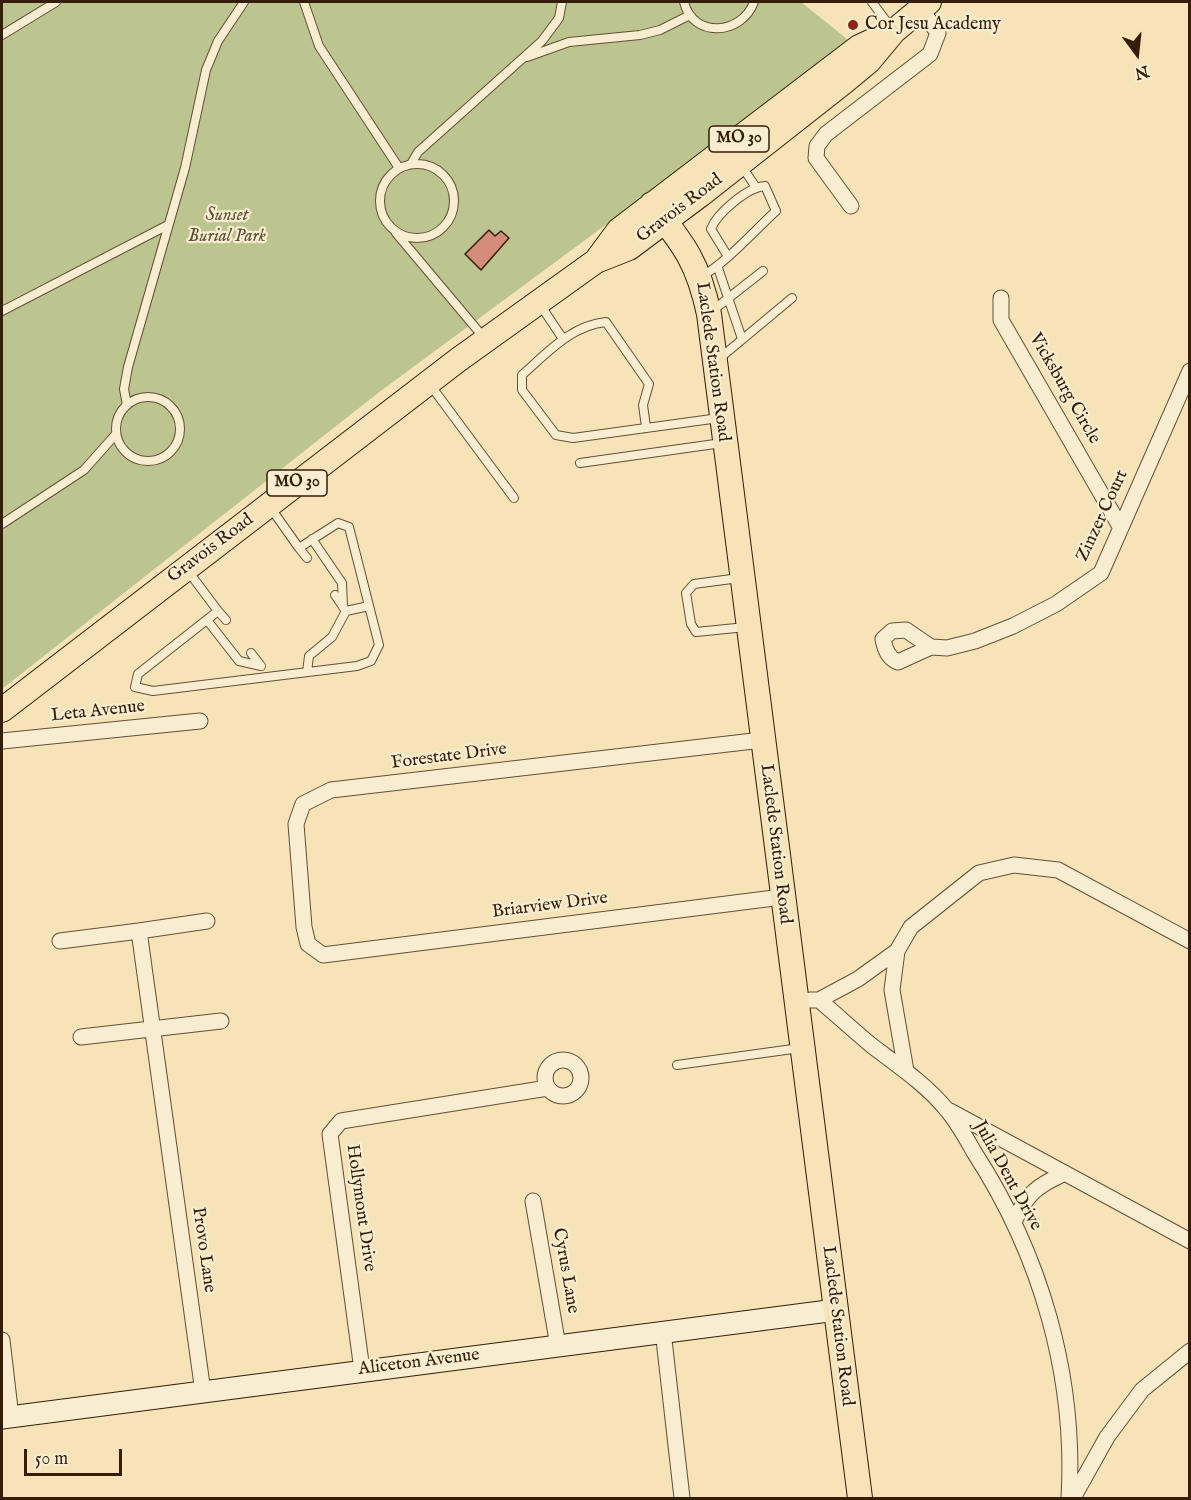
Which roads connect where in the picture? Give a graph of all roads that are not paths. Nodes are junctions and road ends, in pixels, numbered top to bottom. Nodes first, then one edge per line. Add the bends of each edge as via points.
1 (56, 2) edge
2 (244, 2) edge
3 (304, 2) edge
4 (312, 2) edge
5 (562, 2) edge
6 (684, 2) edge
7 (754, 2) edge
8 (872, 2) edge
9 (925, 5) edge
10 (310, 14) junction
11 (690, 15) junction
12 (894, 31) junction
13 (2, 35) edge
14 (524, 58) junction
15 (411, 164) junction
16 (740, 164) junction
17 (399, 168) junction
18 (755, 186) junction
19 (693, 200) junction
20 (851, 206) dead end
21 (659, 212) junction
22 (168, 225) junction
23 (394, 230) junction
24 (689, 253) junction
25 (727, 255) junction
26 (763, 270) dead end
27 (709, 272) junction
28 (792, 298) dead end
29 (1001, 298) dead end
30 (538, 303) junction
31 (718, 307) junction
32 (2, 311) edge
33 (563, 339) junction
34 (742, 339) junction
35 (486, 340) junction
36 (714, 363) junction
37 (1190, 371) edge
38 (428, 382) junction
39 (127, 405) junction
40 (721, 417) junction
41 (646, 427) junction
42 (116, 434) junction
43 (724, 443) junction
44 (580, 463) dead end
45 (514, 498) dead end
46 (269, 505) junction
47 (2, 524) edge
48 (1121, 528) junction
49 (312, 539) junction
50 (299, 548) junction
51 (307, 558) dead end
52 (186, 568) junction
53 (741, 578) junction
54 (335, 595) dead end
55 (369, 606) junction
56 (345, 609) junction
57 (218, 611) junction
58 (207, 620) junction
59 (226, 620) dead end
60 (747, 626) junction
61 (931, 647) dead end
62 (251, 653) dead end
63 (261, 666) junction
64 (307, 672) junction
65 (268, 676) junction
66 (2, 710) edge
67 (200, 721) dead end
68 (762, 740) junction
69 (2, 741) edge
70 (782, 897) junction
71 (207, 921) dead end
72 (139, 931) junction
73 (60, 941) dead end
74 (1190, 941) edge
75 (897, 951) junction
76 (324, 955) joint
77 (795, 1000) junction
78 (819, 1000) junction
79 (221, 1021) dead end
80 (152, 1028) junction
81 (81, 1037) dead end
82 (802, 1047) junction
83 (677, 1065) dead end
84 (906, 1071) junction
85 (548, 1088) dead end
86 (947, 1110) junction
87 (1065, 1173) junction
88 (533, 1202) dead end
89 (1014, 1222) junction
90 (1190, 1241) edge
91 (836, 1310) junction
92 (663, 1331) junction
93 (2, 1340) edge
94 (558, 1346) junction
95 (1190, 1352) edge
96 (362, 1370) junction
97 (203, 1392) junction
98 (6, 1418) edge
99 (682, 1498) edge
100 (860, 1498) edge
101 (1071, 1498) edge

1 - 13 lane
2 - 22 lane via 218,41 206,70
3 - 10 lane
4 - 10 lane
5 - 14 lane via 559,18
6 - 11 lane
7 - 11 lane via 743,20 722,29 710,28
8 - 12 lane
9 - 12 main road, Gravois Road / MO 30
9 - 20 street via 938,33 930,54 826,134 817,146 816,158
10 - 17 lane via 319,46
11 - 14 lane via 660,30 569,42
12 - 16 main road, Gravois Road / MO 30 via 869,61
12 - 21 main road, Gravois Road / MO 30 via 859,47
14 - 15 lane via 418,152
15 - 17 lane
15 - 23 lane via 424,164 445,176 453,192 453,210 439,230 429,236 416,238
16 - 18 lane
16 - 19 main road, Gravois Road / MO 30
17 - 23 lane via 383,186 380,197 381,209
18 - 25 lane via 715,219 711,229
18 - 25 lane via 765,186 776,211
19 - 21 main road, Gravois Road / MO 30
19 - 24 main road
21 - 24 main road, Laclede Station Road
21 - 30 main road, Gravois Road / MO 30 via 619,230 596,261
22 - 32 lane
22 - 39 lane via 128,367 124,389
23 - 35 lane
24 - 27 main road, Laclede Station Road
25 - 27 lane
26 - 31 lane
27 - 31 main road, Laclede Station Road
28 - 34 lane
29 - 48 street, Vicksburg Circle via 1001,320
30 - 33 lane
30 - 35 main road, Gravois Road / MO 30
31 - 34 lane
31 - 36 main road, Laclede Station Road
33 - 41 lane via 588,324 606,322 649,384 643,405
33 - 41 lane via 522,375 522,390 556,435 573,438
34 - 36 lane
35 - 38 main road, Gravois Road / MO 30
36 - 40 main road, Laclede Station Road
37 - 48 street, Zinzer Court
38 - 45 lane
38 - 46 main road, Gravois Road / MO 30
39 - 42 lane via 118,418
39 - 42 lane via 146,398 165,402 178,417 179,436 170,453 161,459 142,461 125,452
40 - 41 lane
40 - 43 main road, Laclede Station Road
42 - 47 lane via 84,470
43 - 44 lane
43 - 53 main road, Laclede Station Road
46 - 50 lane
46 - 52 main road, Gravois Road / MO 30
48 - 61 street, Zinzer Court via 1101,573 1056,604 975,641 947,648
49 - 50 lane
49 - 55 lane via 338,523 349,527
49 - 56 lane via 342,583
50 - 51 lane
52 - 57 lane
52 - 66 main road, Gravois Road / MO 30
53 - 60 main road, Laclede Station Road
53 - 60 lane via 694,584 686,593 696,632
54 - 56 lane
55 - 56 lane
55 - 64 lane via 379,645 371,661
56 - 64 lane via 332,637 309,656
57 - 58 lane
57 - 59 lane
58 - 63 lane via 239,661
58 - 65 lane via 138,674 135,687 153,691
60 - 68 main road, Laclede Station Road
62 - 63 lane
63 - 65 lane
64 - 65 lane
67 - 69 street, Leta Avenue
68 - 70 main road, Laclede Station Road
68 - 76 street, Forestate Drive via 343,789 316,796 303,804 296,824 304,927 308,944
70 - 76 street, Briarview Drive
70 - 77 main road, Laclede Station Road
71 - 72 street
72 - 73 street
72 - 80 street, Provo Lane
74 - 75 street via 1058,870 1014,865 979,873 911,927
75 - 78 street
75 - 84 street via 892,990
77 - 78 street
77 - 82 main road, Laclede Station Road
78 - 84 street, Julia Dent Drive
79 - 80 street
80 - 81 street
80 - 97 street, Provo Lane
82 - 83 lane
82 - 91 main road, Laclede Station Road
84 - 86 street, Julia Dent Drive
85 - 96 street, Hollymont Drive via 340,1121 330,1134
86 - 87 street
86 - 89 street, Julia Dent Drive
87 - 89 street via 1040,1184 1023,1201
87 - 90 street
88 - 94 street, Cyrus Lane
89 - 101 street, Julia Dent Drive via 1048,1308 1060,1359 1071,1456
91 - 92 street, Aliceton Avenue
91 - 100 main road, Laclede Station Road
92 - 94 street, Aliceton Avenue
92 - 99 street
93 - 98 street
94 - 96 street, Aliceton Avenue
95 - 101 street via 1142,1390 1107,1437
96 - 97 street, Aliceton Avenue
97 - 98 street, Aliceton Avenue

